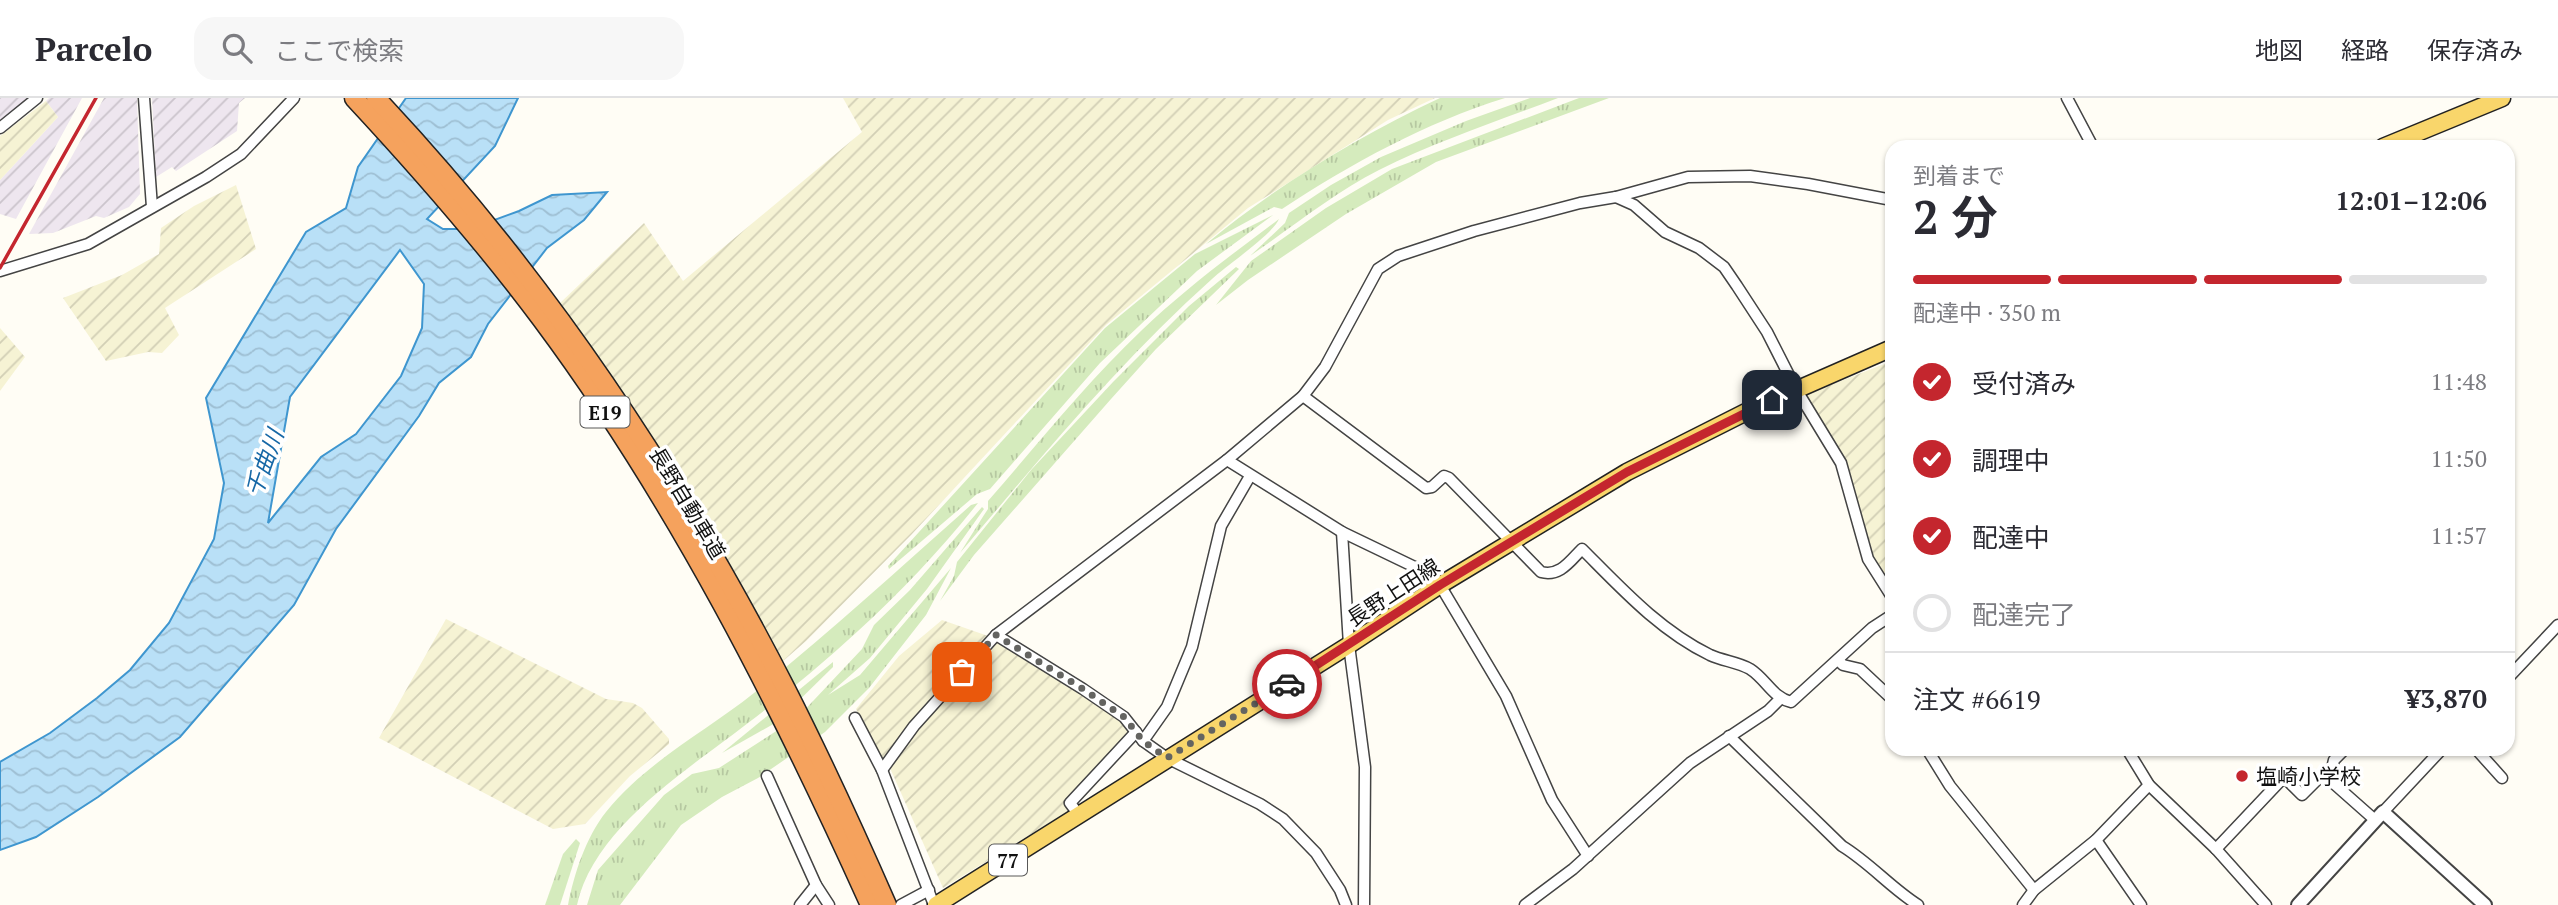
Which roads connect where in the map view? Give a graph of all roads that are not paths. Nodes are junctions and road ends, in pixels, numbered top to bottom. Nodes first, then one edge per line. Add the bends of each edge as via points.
1 (37, 98) edge
2 (144, 98) edge
3 (293, 98) edge
4 (354, 98) edge
5 (376, 98) edge
6 (383, 98) edge
7 (2067, 98) edge
8 (2502, 98) edge
9 (0, 128) edge
10 (2088, 140) edge
11 (2400, 140) edge
12 (444, 174) junction
13 (1616, 197) junction
14 (1885, 199) edge
15 (152, 207) junction
16 (0, 271) edge
17 (1885, 351) edge
18 (1796, 389) junction
19 (1303, 396) junction
20 (1227, 460) junction
21 (1250, 476) junction
22 (1342, 532) junction
23 (1513, 542) junction
24 (1440, 585) junction
25 (1885, 586) edge
26 (1885, 620) edge
27 (2558, 625) edge
28 (996, 635) junction
29 (1349, 645) junction
30 (1839, 661) junction
31 (2515, 671) edge
32 (1885, 692) edge
33 (1780, 699) junction
34 (855, 718) dead end
35 (1136, 732) junction
36 (1730, 736) junction
37 (1143, 741) junction
38 (1931, 756) edge
39 (2131, 756) edge
40 (2338, 756) edge
41 (2435, 756) edge
42 (2482, 756) edge
43 (811, 757) junction
44 (1167, 758) junction
45 (882, 770) junction
46 (767, 776) dead end
47 (2502, 778) dead end
48 (2329, 781) junction
49 (2149, 785) junction
50 (1079, 816) junction
51 (2379, 816) junction
52 (2096, 840) junction
53 (2216, 849) junction
54 (1588, 856) junction
55 (816, 885) junction
56 (2034, 890) junction
57 (933, 900) edge
58 (1532, 903) edge
59 (800, 905) edge
60 (829, 905) edge
61 (870, 905) edge
62 (887, 905) edge
63 (901, 905) edge
64 (1346, 905) edge
65 (1364, 905) edge
66 (1918, 905) edge
67 (2023, 905) edge
68 (2141, 905) edge
69 (2266, 905) edge
70 (2298, 905) edge
71 (2485, 905) edge

1 - 9 street
2 - 15 street
3 - 15 street via 241,154
4 - 43 highway, 長野自動車道 / E19 via 424,175 542,320 646,475
5 - 12 highway, 長野自動車道 / E19
6 - 12 highway
7 - 10 street
8 - 11 main road
12 - 43 highway, 長野自動車道 / E19 via 555,311 660,466 754,629
13 - 14 street via 1688,177 1715,175 1808,184
13 - 18 street via 1724,267 1767,332
13 - 19 street via 1500,224 1398,256 1378,269 1325,367
15 - 16 street via 88,244
17 - 18 main road, 長野上田線 / 77
18 - 23 main road, 長野上田線 / 77 via 1664,452
18 - 25 street via 1841,463 1868,559
19 - 20 street
19 - 23 street via 1422,486 1429,488 1444,476 1449,478
20 - 21 street
20 - 28 street
21 - 22 street
21 - 37 street via 1221,526 1192,647 1167,707
22 - 24 street via 1422,570
22 - 29 street
23 - 24 main road, 長野上田線 / 77
23 - 33 street via 1536,569 1552,574 1582,549 1655,619 1710,655 1753,671
24 - 29 main road, 長野上田線 / 77
24 - 54 street via 1506,696 1552,800
26 - 30 street
27 - 31 street
28 - 35 street via 1094,696 1124,717
28 - 45 street via 914,726
29 - 44 main road, 長野上田線 / 77
29 - 65 street via 1366,767
30 - 32 street via 1860,669
30 - 33 street via 1791,702
33 - 36 street
34 - 45 street
35 - 37 street
35 - 50 street via 1070,803
36 - 54 street via 1671,778
36 - 66 street via 1842,846
37 - 44 street
38 - 56 street
39 - 49 street
40 - 48 street
41 - 51 street
42 - 47 street
43 - 61 highway, 長野自動車道 / E19
43 - 62 highway, 長野自動車道 / E19
44 - 50 main road, 長野上田線 / 77
44 - 64 street via 1283,819 1316,853
45 - 57 street
46 - 55 street
48 - 51 street
48 - 53 street via 2323,774 2302,795 2284,777
49 - 52 street
49 - 53 street
50 - 57 main road, 長野上田線 / 77
51 - 70 street
51 - 71 street
52 - 56 street
52 - 68 street
53 - 69 street
54 - 58 street
55 - 59 street
55 - 60 street
56 - 67 street
57 - 63 street

